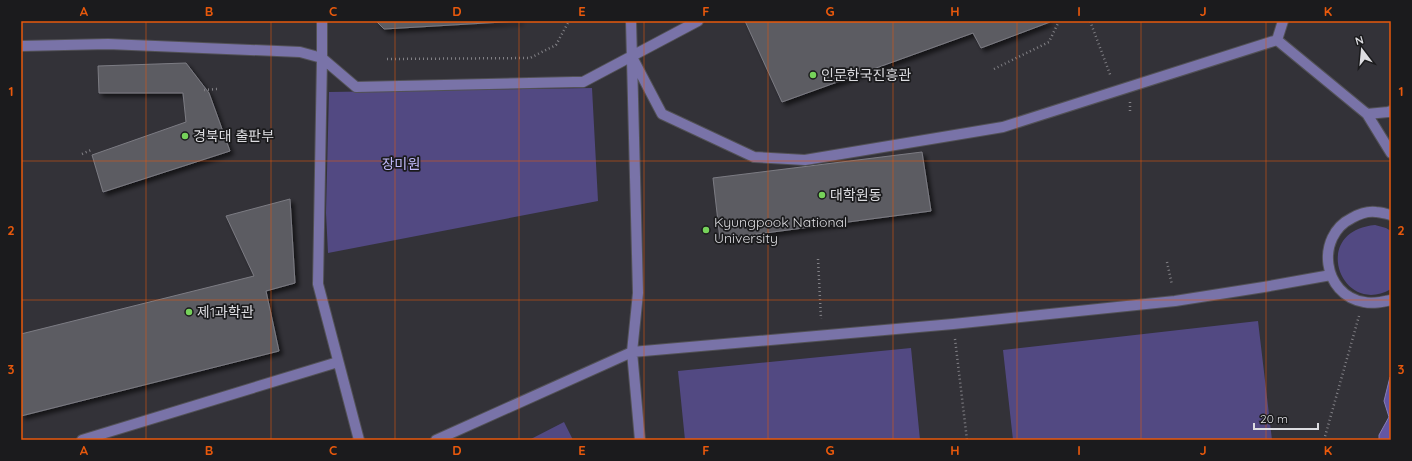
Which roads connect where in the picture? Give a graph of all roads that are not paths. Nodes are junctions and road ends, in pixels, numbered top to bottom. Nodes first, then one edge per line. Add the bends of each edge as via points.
1 (322, 21) edge
2 (631, 21) edge
3 (698, 21) edge
4 (1284, 21) edge
5 (1277, 40) junction
6 (21, 46) edge
7 (632, 57) junction
8 (322, 58) junction
9 (1391, 111) edge
10 (1367, 114) junction
11 (1391, 154) edge
12 (1391, 215) edge
13 (1331, 275) junction
14 (1391, 300) edge
15 (632, 352) junction
16 (338, 362) junction
17 (82, 440) edge
18 (359, 440) edge
19 (436, 440) edge
20 (640, 440) edge

1 - 8 street
2 - 7 street
3 - 7 street
4 - 5 street
5 - 7 street via 1003,128 805,160 754,157 662,114
5 - 10 street
6 - 8 street via 108,44 300,52
7 - 8 street via 583,82 356,87
7 - 15 street via 638,293
8 - 16 street via 318,284
9 - 10 street
10 - 11 street
12 - 13 street via 1375,212 1360,214 1345,221 1329,246 1327,260
13 - 14 street via 1338,287 1349,297 1363,302
13 - 15 street via 1175,301 953,324
15 - 19 street
15 - 20 street
16 - 17 street
16 - 18 street

